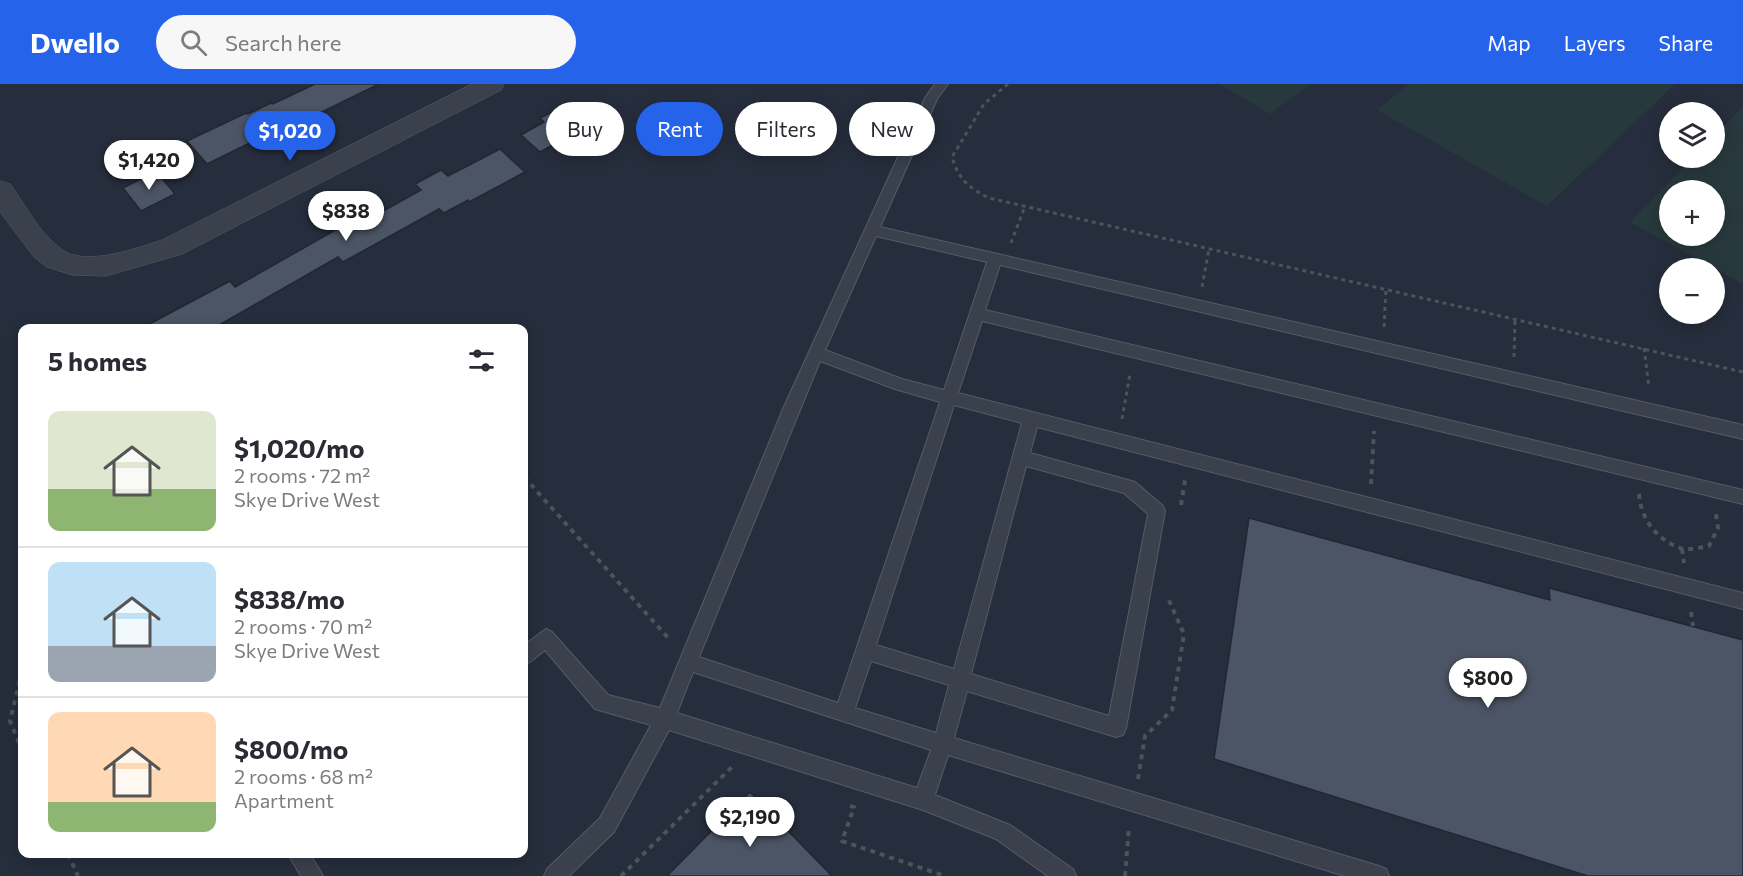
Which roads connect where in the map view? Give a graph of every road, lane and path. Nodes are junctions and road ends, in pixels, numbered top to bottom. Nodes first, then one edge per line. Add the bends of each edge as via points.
1 (492, 84) edge
2 (942, 84) edge
3 (1008, 84) edge
4 (0, 191) edge
5 (1025, 206) junction
6 (873, 230) junction
7 (1209, 249) junction
8 (1000, 259) junction
9 (1386, 289) junction
10 (1198, 305) junction
11 (976, 314) junction
12 (1515, 319) junction
13 (1382, 348) junction
14 (1644, 348) junction
15 (1134, 352) junction
16 (817, 353) junction
17 (1743, 372) edge
18 (1513, 379) junction
19 (948, 397) junction
20 (1376, 409) junction
21 (1652, 411) junction
22 (1031, 418) junction
23 (1743, 432) edge
24 (1119, 441) junction
25 (1020, 457) junction
26 (1189, 459) junction
27 (1638, 472) junction
28 (528, 481) edge
29 (1712, 489) junction
30 (1743, 497) edge
31 (1370, 505) junction
32 (1180, 516) dead end
33 (1168, 585) dead end
34 (1743, 601) edge
35 (864, 650) junction
36 (528, 653) edge
37 (690, 662) junction
38 (960, 681) junction
39 (18, 688) edge
40 (844, 714) junction
41 (665, 719) junction
42 (18, 740) edge
43 (943, 743) junction
44 (743, 771) dead end
45 (923, 800) junction
46 (1135, 802) junction
47 (843, 803) dead end
48 (70, 858) edge
49 (301, 858) edge
50 (78, 876) edge
51 (313, 876) edge
52 (554, 876) edge
53 (621, 876) edge
54 (945, 876) edge
55 (1066, 876) edge
56 (1125, 876) edge
57 (1379, 876) edge

1 - 4 street via 172,247 137,259 97,267 66,263 45,252
2 - 6 lane via 931,98
3 - 5 path via 984,104 952,158 955,174 971,189 989,198
5 - 7 path
5 - 8 path
6 - 8 lane
6 - 16 lane
7 - 9 path
7 - 10 path
8 - 10 lane
8 - 11 lane
9 - 12 path
9 - 13 path
10 - 13 lane
11 - 15 lane
11 - 19 lane
12 - 14 path
12 - 18 path
13 - 18 lane
14 - 17 path
14 - 21 path
15 - 20 lane
15 - 24 path
16 - 19 lane via 900,385
16 - 37 lane
18 - 21 lane
19 - 22 lane
19 - 35 lane
20 - 27 lane
20 - 31 path
21 - 23 lane
22 - 24 lane
22 - 25 lane
24 - 26 lane
25 - 38 lane
25 - 38 lane via 1129,487 1157,511 1116,728
26 - 31 lane
26 - 32 path
27 - 29 lane
27 - 29 path via 1640,509 1654,533 1682,549 1709,546 1718,528
28 - 37 path
29 - 30 lane
31 - 34 lane
33 - 46 path via 1167,596 1184,634 1172,710 1145,736
35 - 38 lane
35 - 40 lane
36 - 41 lane via 546,638 602,703
37 - 40 lane
37 - 41 lane
38 - 43 lane
39 - 42 path via 10,721
40 - 43 lane
41 - 45 lane
41 - 52 lane via 607,825
43 - 45 lane
43 - 46 lane
44 - 53 path via 732,767
45 - 55 lane via 1003,832
46 - 56 path via 1127,832
46 - 57 lane
47 - 54 path via 854,807 842,841
48 - 50 path
49 - 51 lane

